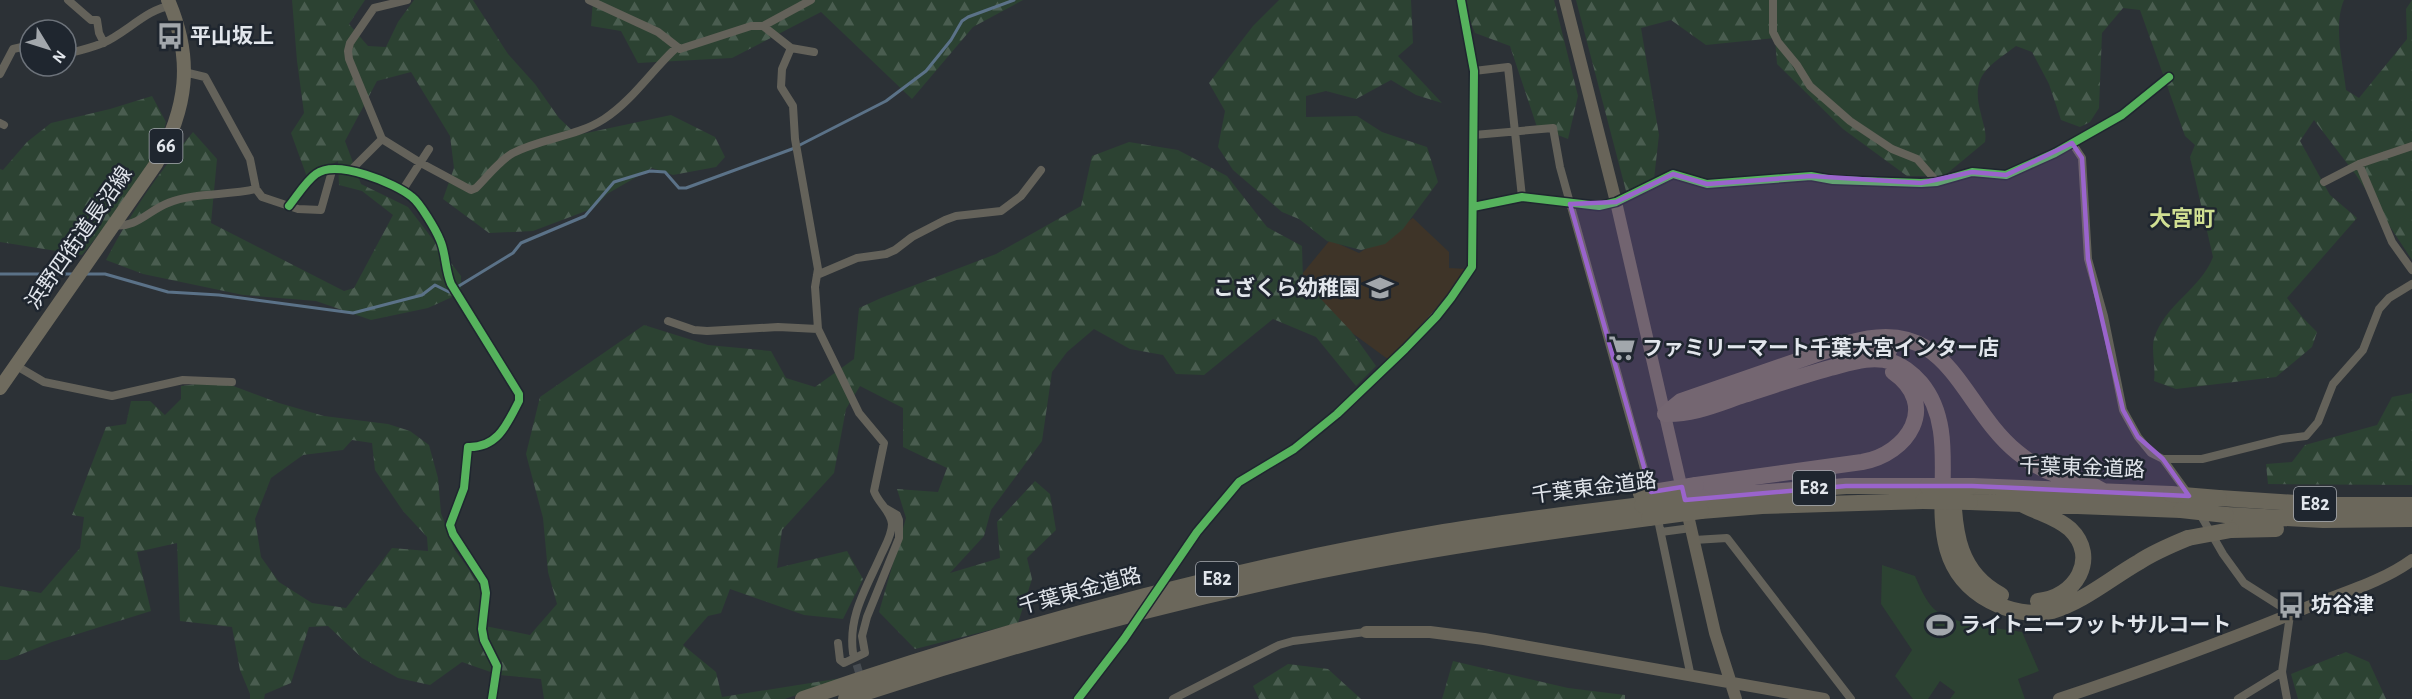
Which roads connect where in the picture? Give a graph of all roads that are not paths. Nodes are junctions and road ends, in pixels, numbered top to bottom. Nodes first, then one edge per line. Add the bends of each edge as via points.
1 (68, 0) edge
2 (407, 0) edge
3 (589, 0) edge
4 (811, 0) edge
5 (1461, 0) edge
6 (1565, 0) edge
7 (1773, 0) edge
8 (169, 3) edge
9 (763, 26) junction
10 (104, 43) junction
11 (18, 48) edge
12 (676, 48) junction
13 (791, 48) junction
14 (78, 51) edge
15 (814, 52) dead end
16 (1474, 71) junction
17 (184, 72) junction
18 (0, 74) edge
19 (2169, 77) dead end
20 (1516, 133) junction
21 (1474, 135) junction
22 (382, 139) junction
23 (2072, 143) junction
24 (2412, 146) edge
25 (429, 149) dead end
26 (419, 162) junction
27 (2359, 164) junction
28 (352, 170) junction
29 (1041, 170) dead end
30 (332, 171) junction
31 (1937, 182) junction
32 (2324, 182) dead end
33 (256, 189) junction
34 (402, 191) junction
35 (1522, 197) junction
36 (1616, 202) junction
37 (1570, 204) junction
38 (289, 206) junction
39 (1473, 207) junction
40 (113, 225) junction
41 (2412, 270) edge
42 (817, 275) junction
43 (2412, 284) edge
44 (668, 321) dead end
45 (818, 329) junction
46 (1849, 343) junction
47 (1859, 362) junction
48 (15, 365) junction
49 (232, 382) dead end
50 (0, 388) edge
51 (1665, 414) junction
52 (2163, 459) junction
53 (2103, 491) junction
54 (1971, 494) junction
55 (1699, 498) junction
56 (2020, 503) junction
57 (2412, 504) edge
58 (1644, 505) junction
59 (885, 508) junction
60 (2412, 519) edge
61 (2228, 523) junction
62 (2412, 524) edge
63 (1661, 532) junction
64 (1693, 534) junction
65 (1181, 555) tunnel mouth
66 (2411, 564) edge
67 (2290, 615) junction
68 (1366, 632) joint
69 (1124, 639) tunnel mouth
70 (838, 643) dead end
71 (853, 653) tunnel mouth
72 (2282, 672) junction
73 (1691, 676) junction
74 (1732, 684) junction
75 (2251, 695) edge
76 (492, 699) edge
77 (804, 699) edge
78 (846, 699) edge
79 (1078, 699) edge
80 (1173, 699) edge
81 (1736, 699) edge
82 (1824, 699) edge
83 (1851, 699) edge
84 (2059, 699) edge
85 (2238, 699) edge
86 (2287, 699) edge

1 - 10 street via 91,20 97,20
2 - 22 street via 374,8 348,51
3 - 12 street via 664,36
4 - 9 street
5 - 16 street
6 - 36 street
7 - 31 street via 1773,32 1810,86 1850,121 1892,149 1917,159
8 - 10 street
8 - 17 main road, 浜野四街道長沼線 / 66 via 182,45
9 - 12 street via 742,28
9 - 13 street
10 - 14 street
11 - 18 street via 13,49
12 - 26 street via 605,119 568,136 511,154 476,188 471,190
13 - 15 street
13 - 42 street via 782,69 781,87 793,106
16 - 20 street via 1508,67
16 - 21 street
17 - 33 street via 205,76 250,159
17 - 40 main road, 浜野四街道長沼線 / 66 via 173,131 156,164
19 - 23 street via 2122,115
20 - 21 street
20 - 35 street
20 - 37 street via 1553,128
21 - 39 street
22 - 26 street
22 - 28 street
23 - 31 street via 2006,175 1972,172
23 - 52 street via 2082,158 2088,259 2104,316 2119,397 2138,437 2151,453
24 - 27 street
25 - 26 street
26 - 34 street
27 - 32 street
27 - 41 street via 2392,242
28 - 30 street
28 - 34 street
29 - 42 street via 1021,196 1001,211 956,216 886,254 857,258
30 - 38 street via 316,174
30 - 38 street via 321,210
31 - 36 street via 1811,176 1707,184 1673,174
33 - 38 street via 262,197
33 - 40 street via 177,199 158,206 138,222 122,227
34 - 76 street via 414,198 441,240 451,285 519,394 519,401 498,438 479,448 468,447 464,488 450,525 484,582 482,629 497,666
35 - 37 street
35 - 39 street
36 - 37 street via 1599,206
36 - 51 street
37 - 63 street
39 - 65 street via 1472,267 1451,298 1337,414 1294,449 1239,482
40 - 48 main road, 浜野四街道長沼線 / 66
42 - 45 street
43 - 52 street via 2379,309 2363,350 2332,384 2318,422 2306,436 2202,459
44 - 45 street via 707,331
45 - 59 street via 859,413 884,443 874,491
46 - 51 highway via 1681,401
46 - 53 highway via 1879,337 1923,347 1957,375 1994,430 2016,452 2044,470 2090,482
46 - 56 highway via 1892,351 1913,362 1931,379 1944,401 1951,428 1954,520 1964,560 1979,580 1999,594 2023,601 2045,601 2072,587 2081,573 2083,553 2076,535 2061,522
47 - 51 highway via 1796,378 1685,415
47 - 55 highway via 1894,373 1909,387 1916,416 1899,447 1875,460
47 - 61 highway, bridge via 1877,359 1902,366 1932,400 1942,437 1941,515 1947,545 1957,571 1984,598 2016,611 2050,611 2082,597 2139,561
48 - 49 street via 44,382 112,396 183,380
48 - 50 main road, 浜野四街道長沼線 / 66
51 - 64 street
52 - 67 street via 2244,583
53 - 54 highway, 千葉東金道路 / E82
53 - 57 highway, 千葉東金道路 / E82, bridge via 2326,505
54 - 55 highway, 千葉東金道路 / E82, bridge via 1846,486
54 - 56 highway, 千葉東金道路 / E82
55 - 58 highway, bridge
55 - 58 highway, 千葉東金道路 / E82, bridge
56 - 61 highway, 千葉東金道路 / E82, bridge via 2181,510
58 - 77 highway, 千葉東金道路 / E82 via 1548,511 1532,519 1335,553 1130,600 959,648
58 - 78 highway, 千葉東金道路 / E82 via 1516,536 1218,593 1027,642
59 - 70 street via 897,514 899,538 867,617 862,636 865,653 844,663
59 - 71 street via 892,524 891,533 854,619
60 - 61 highway, 千葉東金道路 / E82
61 - 62 highway via 2318,529
63 - 64 street
63 - 73 street
64 - 74 street via 1715,633
64 - 83 street via 1727,538
66 - 67 street
67 - 72 street
67 - 84 street via 2179,659
68 - 73 street via 1430,632 1485,639
68 - 80 street via 1279,645
69 - 79 street
72 - 75 street
72 - 86 street
73 - 74 street
74 - 81 street
74 - 82 street
75 - 85 street

